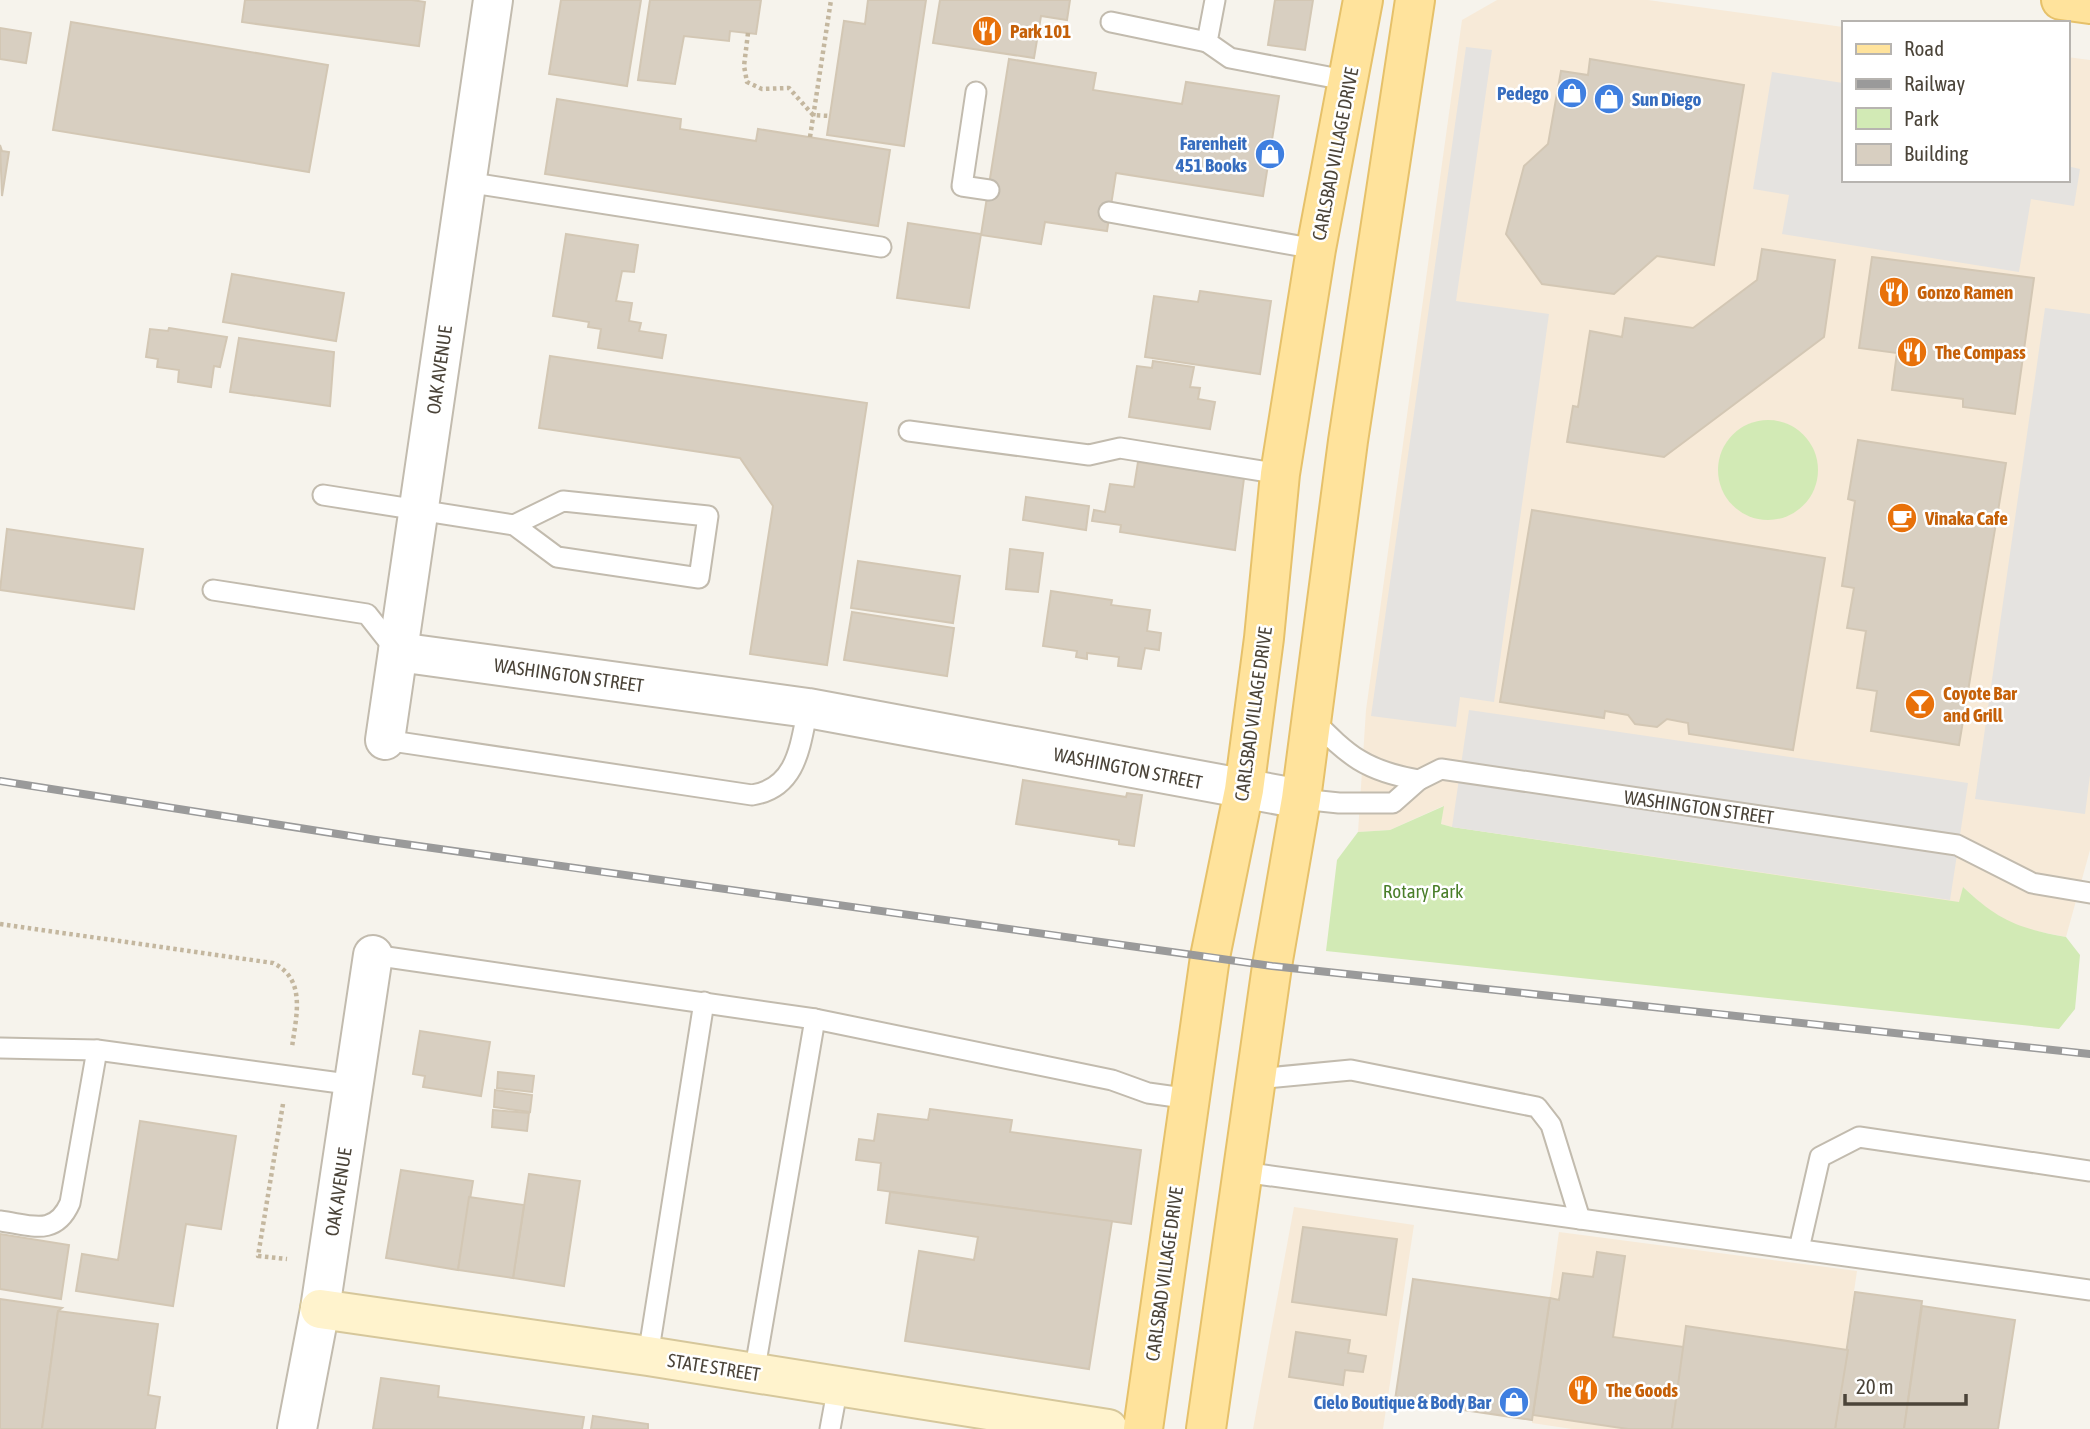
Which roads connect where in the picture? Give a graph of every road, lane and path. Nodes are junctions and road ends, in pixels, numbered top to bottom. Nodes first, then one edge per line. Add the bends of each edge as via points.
1 (493, 0) edge
2 (831, 0) edge
3 (1215, 0) edge
4 (1363, 0) edge
5 (1415, 0) edge
6 (2061, 0) edge
7 (2090, 4) edge
8 (1111, 22) dead end
9 (748, 33) dead end
10 (1207, 43) junction
11 (1350, 81) junction
12 (976, 92) dead end
13 (813, 114) junction
14 (830, 116) dead end
15 (810, 137) dead end
16 (466, 182) junction
17 (989, 190) dead end
18 (1110, 212) dead end
19 (881, 247) dead end
20 (1316, 249) junction
21 (909, 431) dead end
22 (1280, 474) junction
23 (323, 495) dead end
24 (419, 511) junction
25 (514, 525) junction
26 (213, 590) dead end
27 (398, 652) junction
28 (808, 708) junction
29 (1311, 718) junction
30 (385, 740) joint
31 (1419, 780) junction
32 (1244, 790) junction
33 (1301, 799) junction
34 (2090, 893) edge
35 (373, 955) joint
36 (704, 1002) junction
37 (815, 1019) junction
38 (0, 1048) edge
39 (97, 1050) junction
40 (1256, 1079) junction
41 (355, 1085) junction
42 (1191, 1099) junction
43 (2090, 1171) edge
44 (1243, 1172) junction
45 (1580, 1219) junction
46 (0, 1221) edge
47 (1799, 1250) junction
48 (2090, 1290) edge
49 (320, 1309) junction
50 (648, 1356) junction
51 (754, 1374) junction
52 (838, 1387) junction
53 (298, 1429) edge
54 (830, 1429) edge
55 (1108, 1429) edge
56 (1143, 1429) edge
57 (1206, 1429) edge

1 - 16 street, OAK AVENUE
2 - 13 path
3 - 10 lane
4 - 11 main road, CARLSBAD VILLAGE DRIVE
5 - 29 main road
6 - 7 main road
8 - 10 lane
9 - 13 path via 747,82 762,89 789,88
10 - 11 lane via 1230,58
11 - 20 main road, CARLSBAD VILLAGE DRIVE
12 - 17 lane via 962,186
13 - 14 path
13 - 15 path
16 - 19 lane
16 - 24 street, OAK AVENUE
18 - 20 lane
20 - 22 main road, CARLSBAD VILLAGE DRIVE
21 - 22 lane via 1089,455 1120,448
22 - 32 main road, CARLSBAD VILLAGE DRIVE via 1265,638
23 - 24 lane
24 - 25 lane
24 - 27 street, OAK AVENUE
25 - 25 lane via 563,501 708,516 699,578 557,556
26 - 27 lane via 367,614
27 - 28 street, WASHINGTON STREET
27 - 30 street, OAK AVENUE
28 - 30 lane via 790,773 766,793 752,795
28 - 32 street, WASHINGTON STREET
29 - 31 lane via 1345,752 1370,767
29 - 33 main road
31 - 33 lane, WASHINGTON STREET via 1393,803
31 - 34 lane, WASHINGTON STREET via 1441,769 1957,845 2032,883
32 - 33 street, WASHINGTON STREET
32 - 42 main road, CARLSBAD VILLAGE DRIVE via 1210,957
33 - 40 main road
35 - 36 lane
35 - 41 street, OAK AVENUE
36 - 37 lane
36 - 50 lane
37 - 42 lane
37 - 51 lane
38 - 39 lane
39 - 41 lane
39 - 46 lane via 64,1216 57,1224 42,1227
40 - 44 main road
40 - 45 lane via 1350,1070 1537,1107 1551,1125
41 - 49 street, OAK AVENUE
42 - 56 main road, CARLSBAD VILLAGE DRIVE
43 - 47 lane via 1859,1136 1820,1157
44 - 45 lane
44 - 57 main road
45 - 47 lane
47 - 48 lane
49 - 50 street, STATE STREET
49 - 53 street, OAK AVENUE
50 - 51 street, STATE STREET
51 - 52 street, STATE STREET
52 - 54 lane
52 - 55 street, STATE STREET

